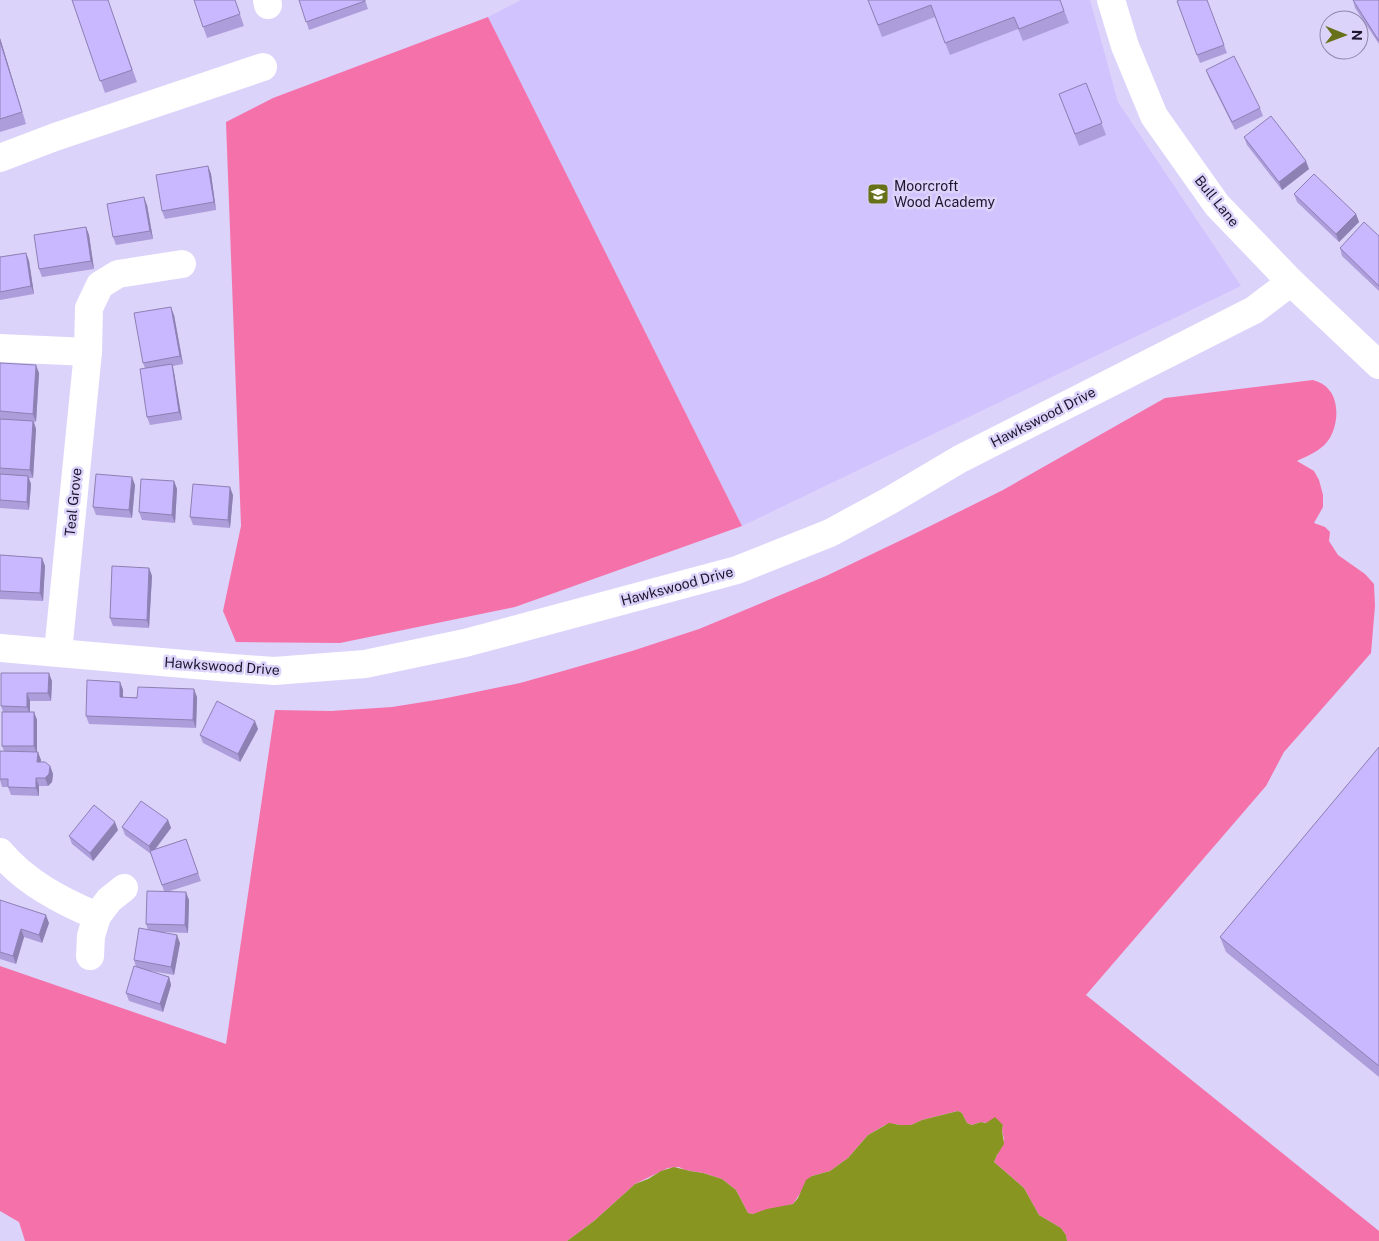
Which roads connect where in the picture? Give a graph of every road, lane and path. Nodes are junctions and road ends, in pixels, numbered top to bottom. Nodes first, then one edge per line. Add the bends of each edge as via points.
1 (1111, 0) edge
2 (263, 67) dead end
3 (0, 158) edge
4 (182, 264) dead end
5 (1290, 282) junction
6 (0, 348) edge
7 (88, 352) junction
8 (1379, 365) edge
9 (0, 648) edge
10 (58, 652) junction
11 (0, 852) edge
12 (124, 888) dead end
13 (97, 916) junction
14 (90, 956) dead end

1 - 5 street, Bull Lane via 1125,46 1154,116 1217,205
2 - 3 street
4 - 7 street, Teal Grove via 118,274 100,285 88,308
5 - 8 street, Bull Lane
5 - 10 street, Hawkswood Drive via 1254,310 960,458 889,502 830,533 737,570 465,643 365,664 274,671
6 - 7 street
7 - 10 street, Teal Grove
9 - 10 street, Hawkswood Drive
11 - 13 street via 25,876 56,897
12 - 13 street
13 - 14 street

